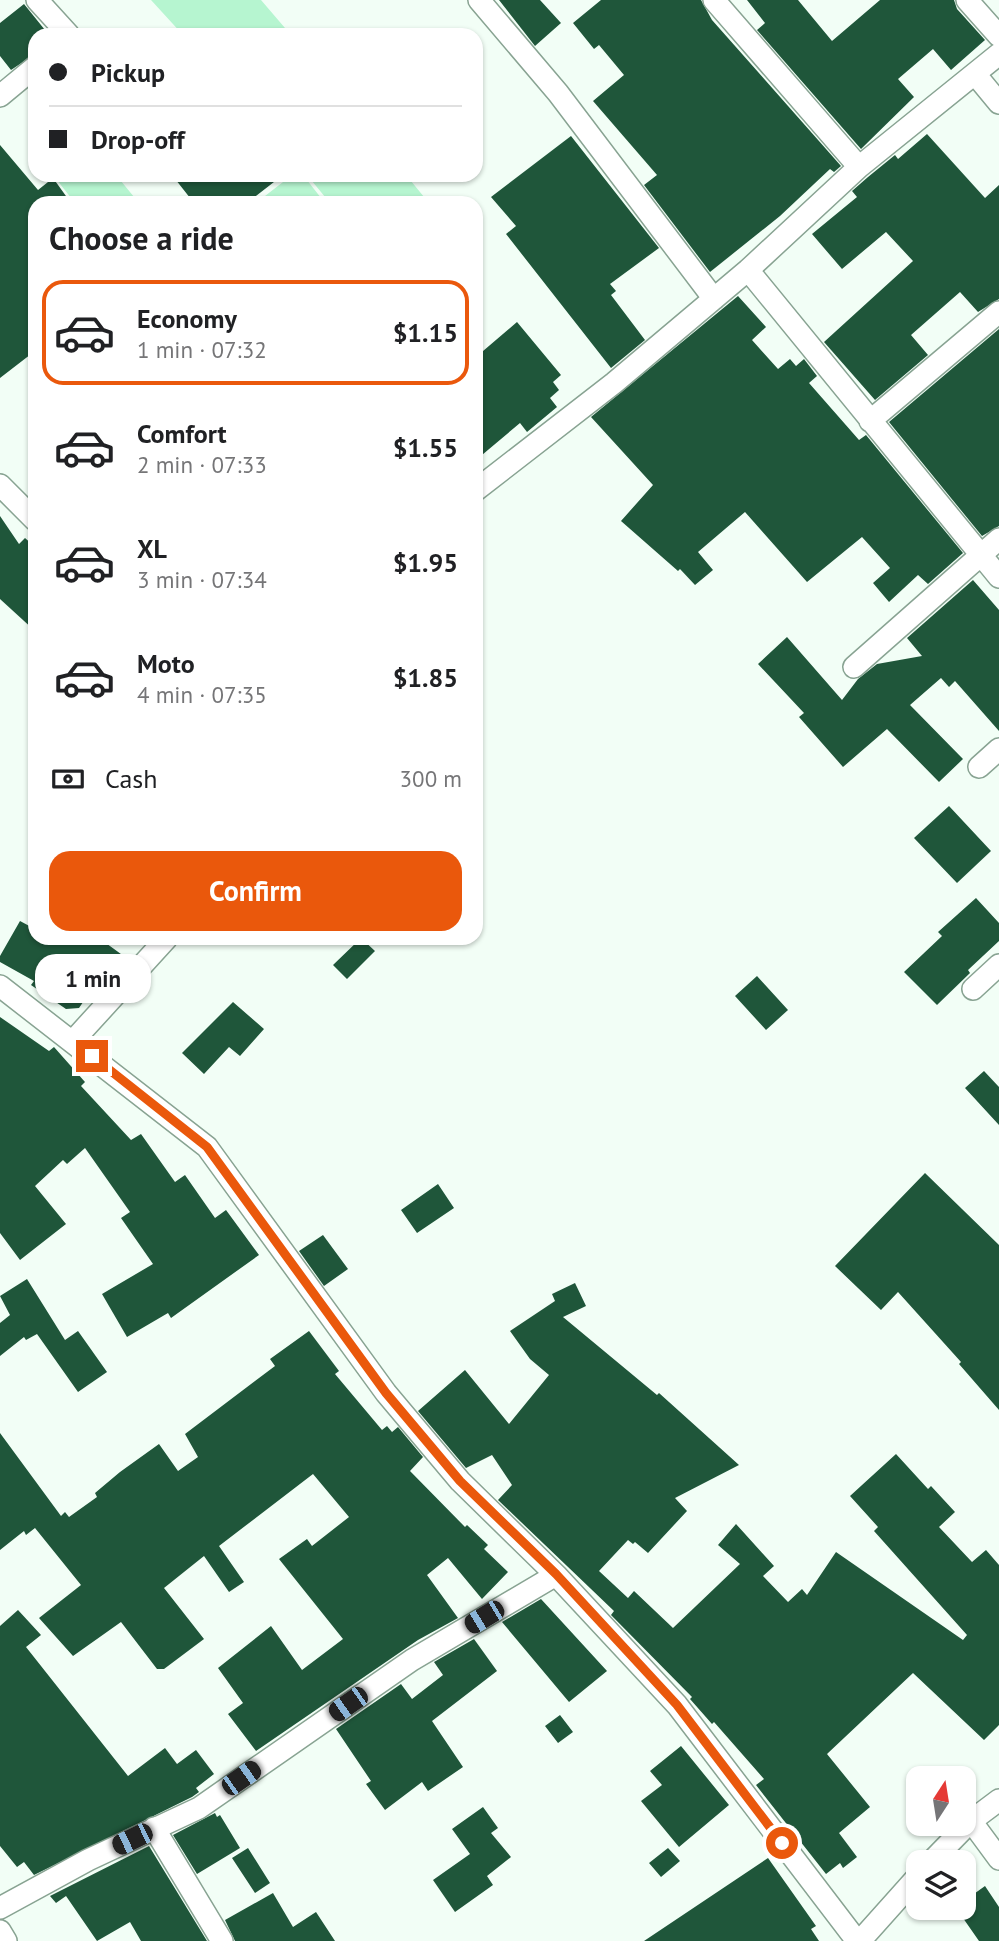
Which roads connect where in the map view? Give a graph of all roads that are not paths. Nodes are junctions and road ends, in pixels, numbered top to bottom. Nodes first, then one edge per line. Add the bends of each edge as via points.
1 (37, 0) edge
2 (479, 0) edge
3 (714, 0) edge
4 (967, 0) edge
5 (63, 28) edge
6 (999, 36) edge
7 (999, 54) edge
8 (28, 73) edge
9 (975, 74) junction
10 (0, 96) edge
11 (999, 103) edge
12 (859, 167) junction
13 (748, 270) junction
14 (714, 299) junction
15 (999, 312) edge
16 (870, 421) junction
17 (0, 485) edge
18 (483, 485) edge
19 (28, 513) edge
20 (999, 539) edge
21 (980, 556) junction
22 (999, 577) edge
23 (854, 667) dead end
24 (999, 749) edge
25 (979, 767) dead end
26 (161, 945) edge
27 (999, 965) edge
28 (0, 986) edge
29 (973, 989) dead end
30 (73, 1041) junction
31 (556, 1574) junction
32 (999, 1800) edge
33 (976, 1817) edge
34 (154, 1828) junction
35 (976, 1828) edge
36 (956, 1836) edge
37 (943, 1850) edge
38 (999, 1859) edge
39 (906, 1889) edge
40 (0, 1908) edge
41 (0, 1931) edge
42 (6, 1941) edge
43 (222, 1941) edge
44 (859, 1941) edge

1 - 5 street
2 - 14 street via 558,93
3 - 12 street
4 - 6 street
7 - 9 street
8 - 10 street
9 - 11 street
9 - 12 street
12 - 13 street
13 - 14 street
13 - 16 street
14 - 18 street
15 - 16 street
16 - 21 street
17 - 19 street
20 - 21 street
21 - 22 street
21 - 23 street
24 - 25 street
26 - 30 street
27 - 29 street
28 - 30 street
30 - 31 street via 207,1147 386,1393 460,1481
31 - 34 street via 412,1660 199,1808
31 - 44 street via 677,1705
32 - 33 street
34 - 40 street
34 - 43 street
35 - 38 street
36 - 37 street
39 - 44 street
41 - 42 street

